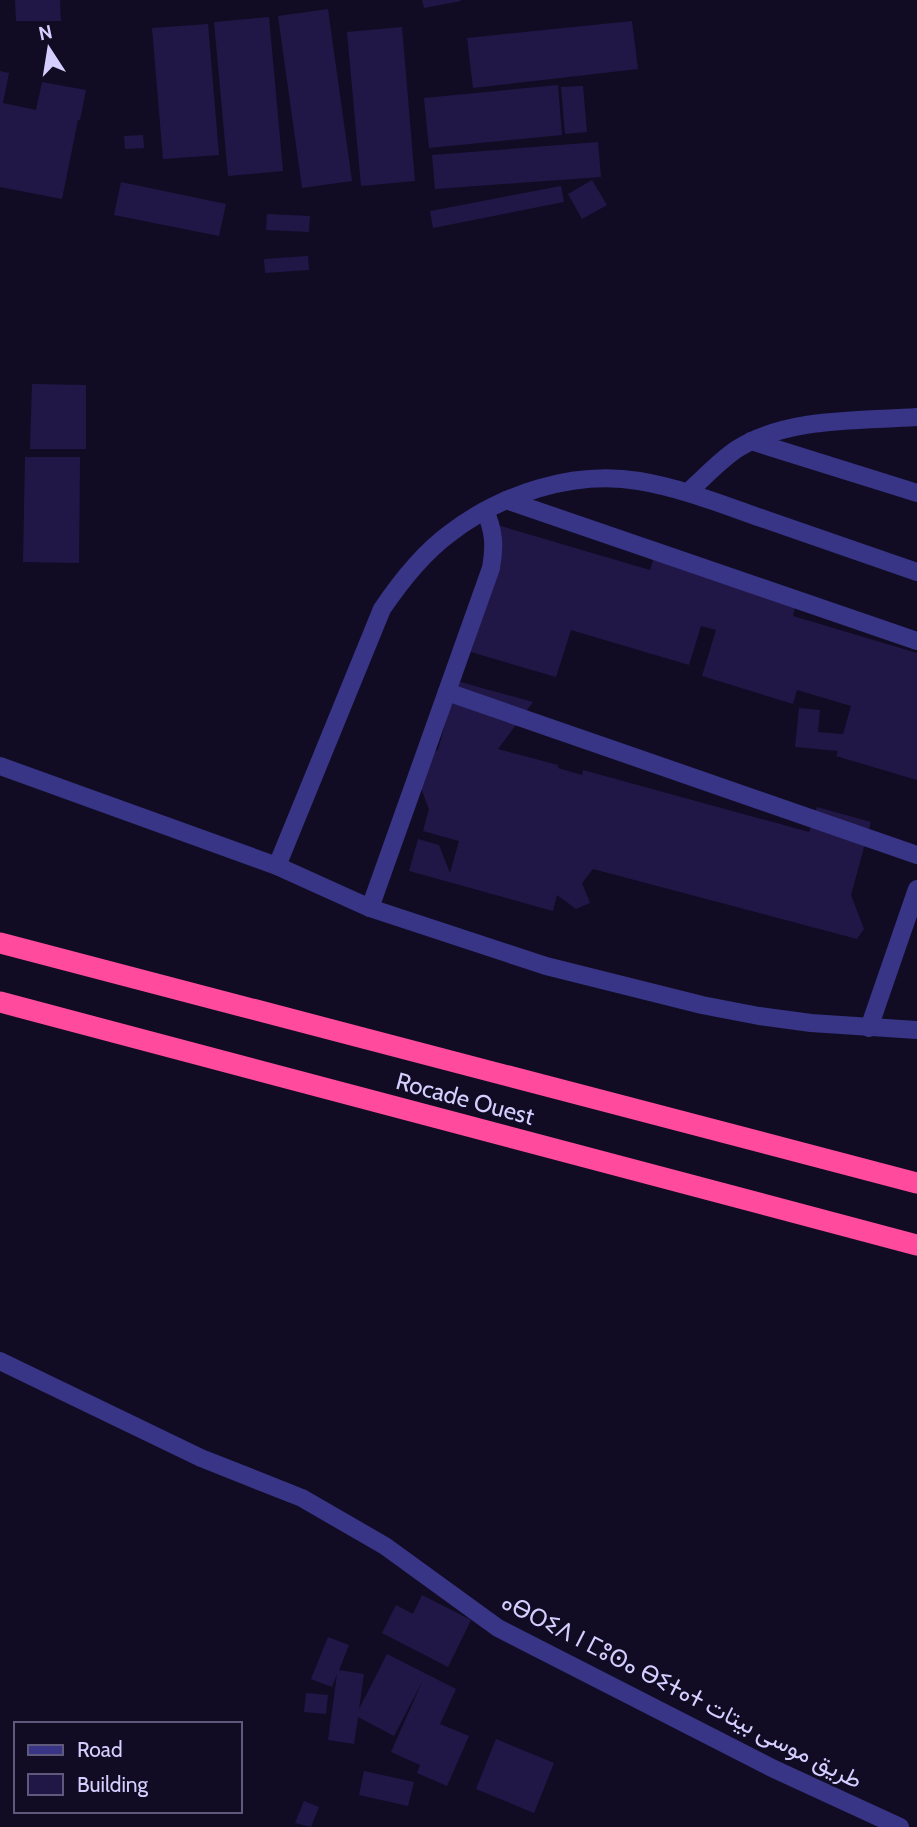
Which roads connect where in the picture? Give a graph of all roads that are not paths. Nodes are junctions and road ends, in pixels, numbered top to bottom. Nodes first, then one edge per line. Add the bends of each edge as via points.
1 (917, 417) edge
2 (751, 441) junction
3 (688, 492) junction
4 (917, 493) edge
5 (506, 500) junction
6 (485, 510) junction
7 (917, 572) edge
8 (917, 641) edge
9 (447, 692) junction
10 (0, 766) edge
11 (917, 855) edge
12 (277, 866) junction
13 (917, 889) edge
14 (370, 908) junction
15 (0, 943) edge
16 (0, 1002) edge
17 (869, 1028) junction
18 (917, 1030) edge
19 (917, 1183) edge
20 (917, 1245) edge
21 (0, 1361) edge
22 (900, 1827) edge

1 - 2 street via 808,425
2 - 3 street via 724,458
2 - 4 street
3 - 5 street via 604,479 571,482
3 - 7 street
5 - 6 street
5 - 8 street
6 - 9 street via 493,534 491,568
6 - 12 street via 423,556 382,609
9 - 11 street
9 - 14 street
10 - 12 street
12 - 14 street
13 - 17 street
14 - 17 street via 645,992 759,1016
15 - 19 highway, Rocade Ouest
16 - 20 highway, Rocade Ouest
17 - 18 street
21 - 22 street, ⴰⴱⵔⵉⴷ ⵏ ⵎⵓⵙⴰ ⴱⵉⵜⴰⵜ طريق موسى بيتات via 201,1458 302,1498 385,1546 498,1629 774,1769

